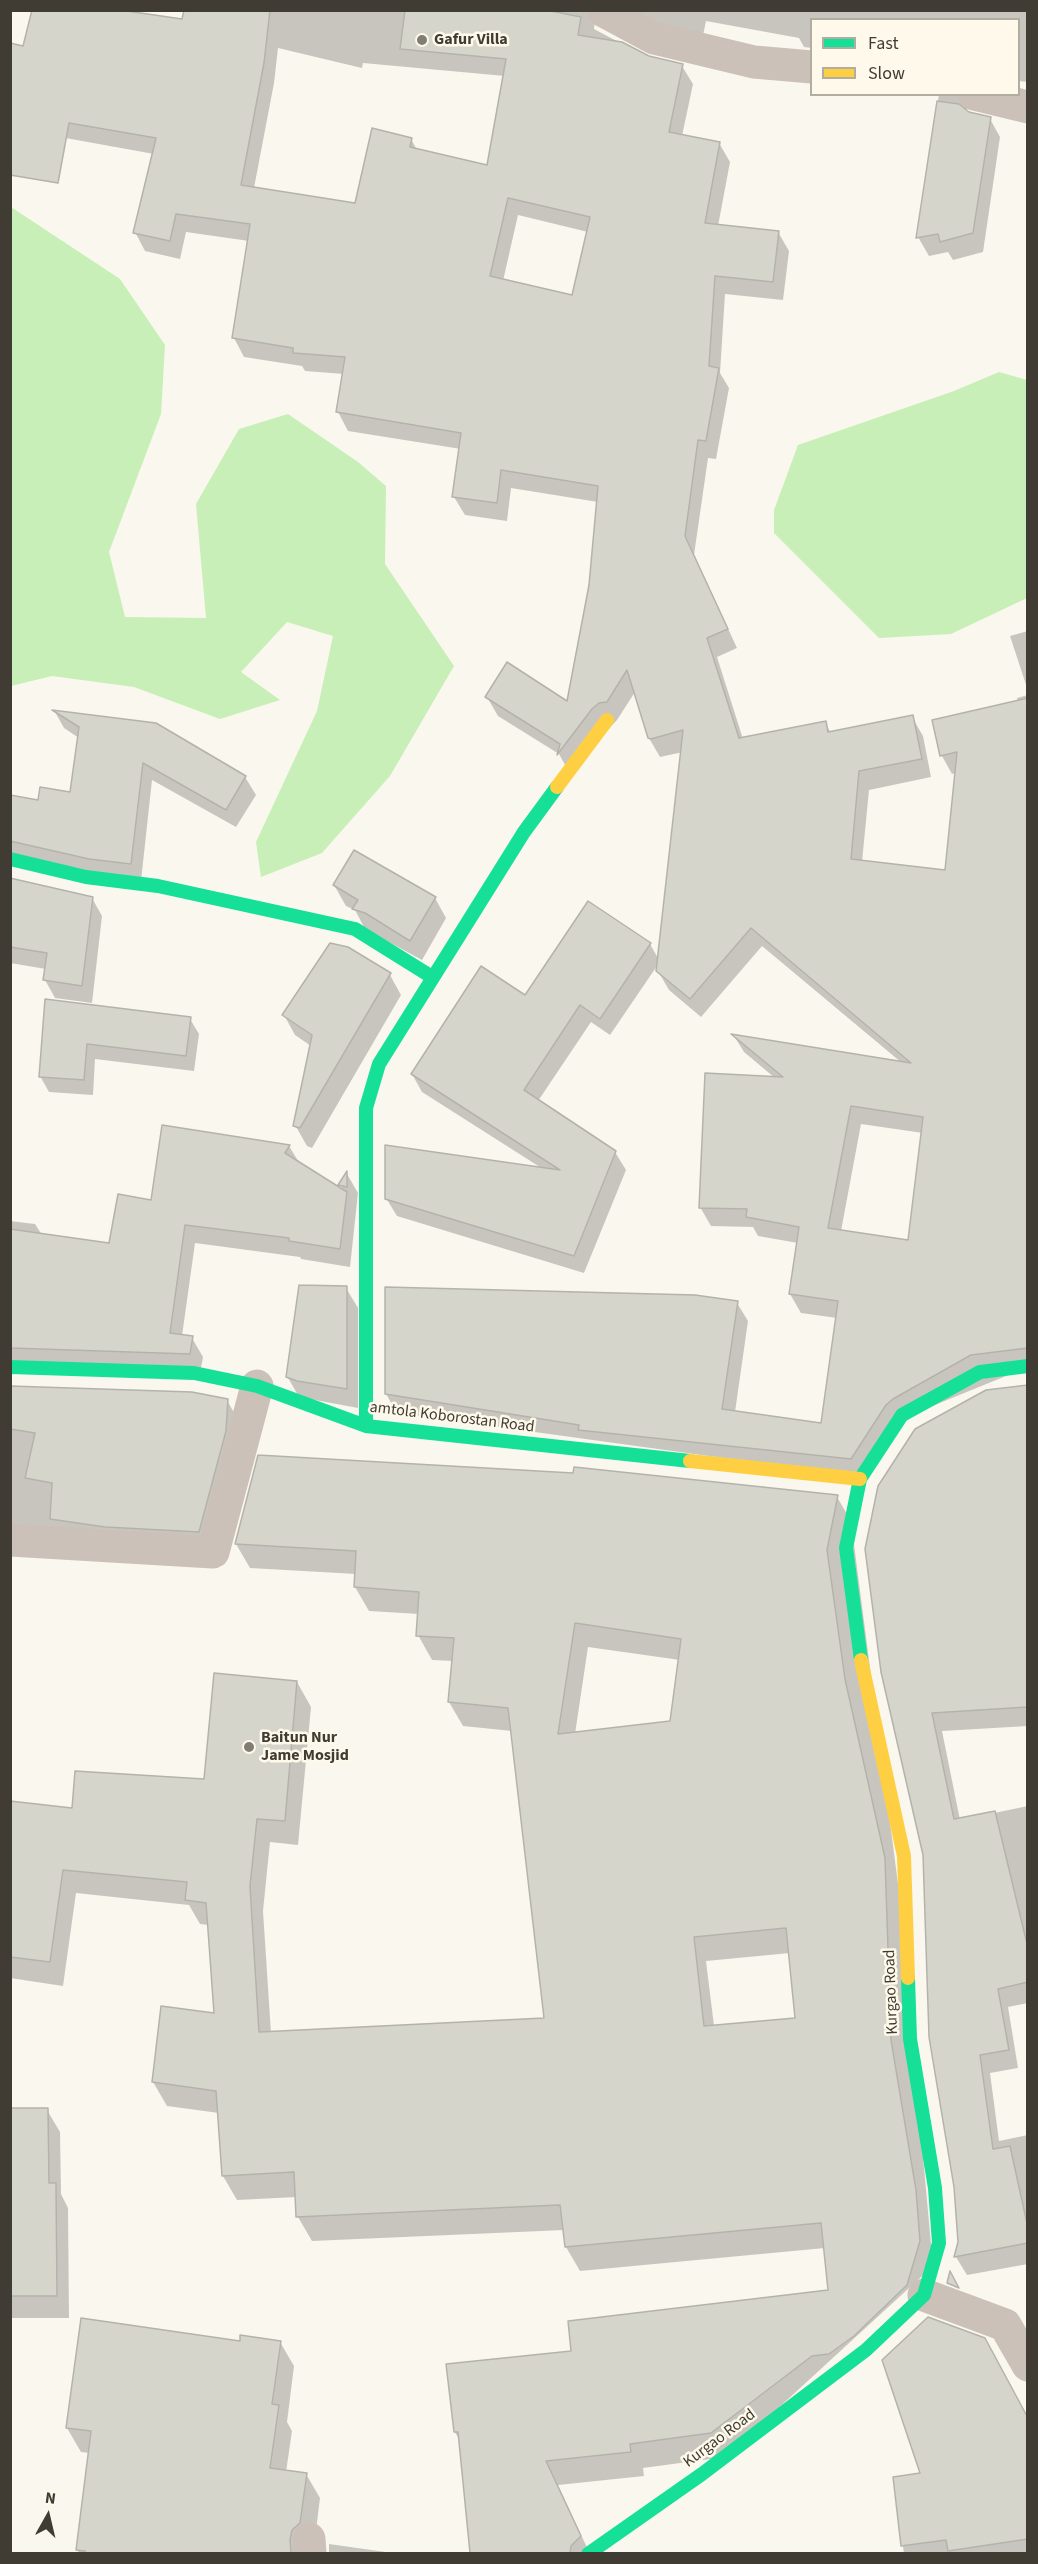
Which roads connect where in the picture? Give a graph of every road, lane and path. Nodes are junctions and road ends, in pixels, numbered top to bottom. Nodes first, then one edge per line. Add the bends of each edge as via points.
1 (602, 10) edge
2 (810, 66) edge
3 (982, 96) edge
4 (1028, 107) edge
5 (607, 720) dead end
6 (10, 859) edge
7 (432, 977) junction
8 (1028, 1366) edge
9 (10, 1367) edge
10 (257, 1386) junction
11 (366, 1426) junction
12 (860, 1479) junction
13 (10, 1540) edge
14 (924, 2295) junction
15 (1028, 2365) edge
16 (588, 2553) edge

1 - 2 street via 654,38 754,62
3 - 4 street
5 - 7 street via 524,832
6 - 7 street via 355,929
7 - 11 street via 379,1064 366,1108
8 - 12 street, Kurgao Road via 981,1372 902,1415
9 - 10 street, amtola Koborostan Road via 194,1373
10 - 11 street, amtola Koborostan Road
10 - 13 street via 213,1552
11 - 12 street, amtola Koborostan Road
12 - 14 street, Kurgao Road via 846,1548 863,1675 904,1856 910,2039 938,2221 939,2243
14 - 15 street via 1005,2325
14 - 16 street, Kurgao Road via 867,2350 702,2474

